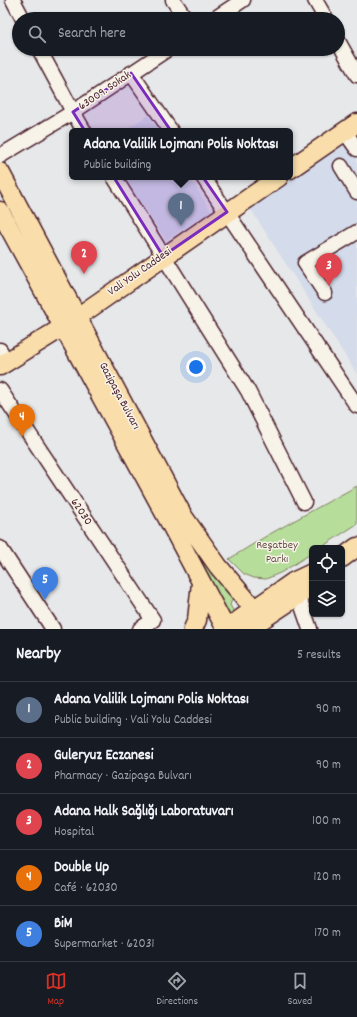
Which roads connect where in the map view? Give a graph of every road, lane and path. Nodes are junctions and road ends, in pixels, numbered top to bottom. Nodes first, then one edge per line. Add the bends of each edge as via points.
1 (13, 0) edge
2 (173, 0) edge
3 (243, 0) edge
4 (315, 0) edge
5 (19, 12) edge
6 (181, 12) edge
7 (225, 12) edge
8 (322, 12) edge
9 (345, 54) edge
10 (43, 56) edge
11 (157, 56) edge
12 (131, 73) junction
13 (357, 75) edge
14 (73, 112) junction
15 (82, 128) edge
16 (169, 128) edge
17 (351, 128) edge
18 (357, 149) edge
19 (0, 156) edge
20 (341, 166) dead end
21 (293, 167) edge
22 (0, 172) edge
23 (116, 180) edge
24 (205, 180) edge
25 (275, 180) edge
26 (357, 192) edge
27 (0, 211) edge
28 (227, 212) junction
29 (357, 232) edge
30 (164, 256) junction
31 (325, 293) dead end
32 (77, 316) junction
33 (62, 327) junction
34 (2, 359) edge
35 (0, 390) edge
36 (357, 406) edge
37 (304, 502) dead end
38 (357, 547) edge
39 (0, 548) edge
40 (345, 556) edge
41 (309, 577) edge
42 (230, 581) junction
43 (201, 583) junction
44 (302, 587) edge
45 (254, 609) junction
46 (53, 629) edge
47 (140, 629) edge
48 (193, 629) edge
49 (226, 629) edge
50 (248, 629) edge
51 (310, 629) edge

1 - 5 street
2 - 6 street
3 - 7 street
4 - 8 street
9 - 13 street
10 - 14 street
11 - 12 street, 63009. Sokak
12 - 14 street, 63009. Sokak
12 - 16 street
14 - 15 street
14 - 19 street, 63009. Sokak
17 - 18 street
17 - 21 main road
20 - 26 street
22 - 32 main road, Gazipaşa Bulvarı
23 - 30 street
24 - 28 street
25 - 28 main road, Vali Yolu Caddesi
27 - 33 main road, Gazipaşa Bulvarı
28 - 30 main road, Vali Yolu Caddesi
28 - 36 street
29 - 31 street via 305,263
30 - 32 main road, Vali Yolu Caddesi
30 - 37 street via 248,391
32 - 33 main road, Vali Yolu Caddesi
32 - 42 main road, Gazipaşa Bulvarı via 183,516
33 - 34 main road, Vali Yolu Caddesi
33 - 43 main road, Gazipaşa Bulvarı
35 - 47 street, 62030 via 153,620
38 - 40 main road
39 - 46 street
41 - 44 main road
42 - 44 main road via 257,593
42 - 45 main road, Gazipaşa Bulvarı
43 - 48 main road via 197,620
43 - 49 main road, Gazipaşa Bulvarı
44 - 45 main road
44 - 50 main road
44 - 51 street
45 - 49 main road

